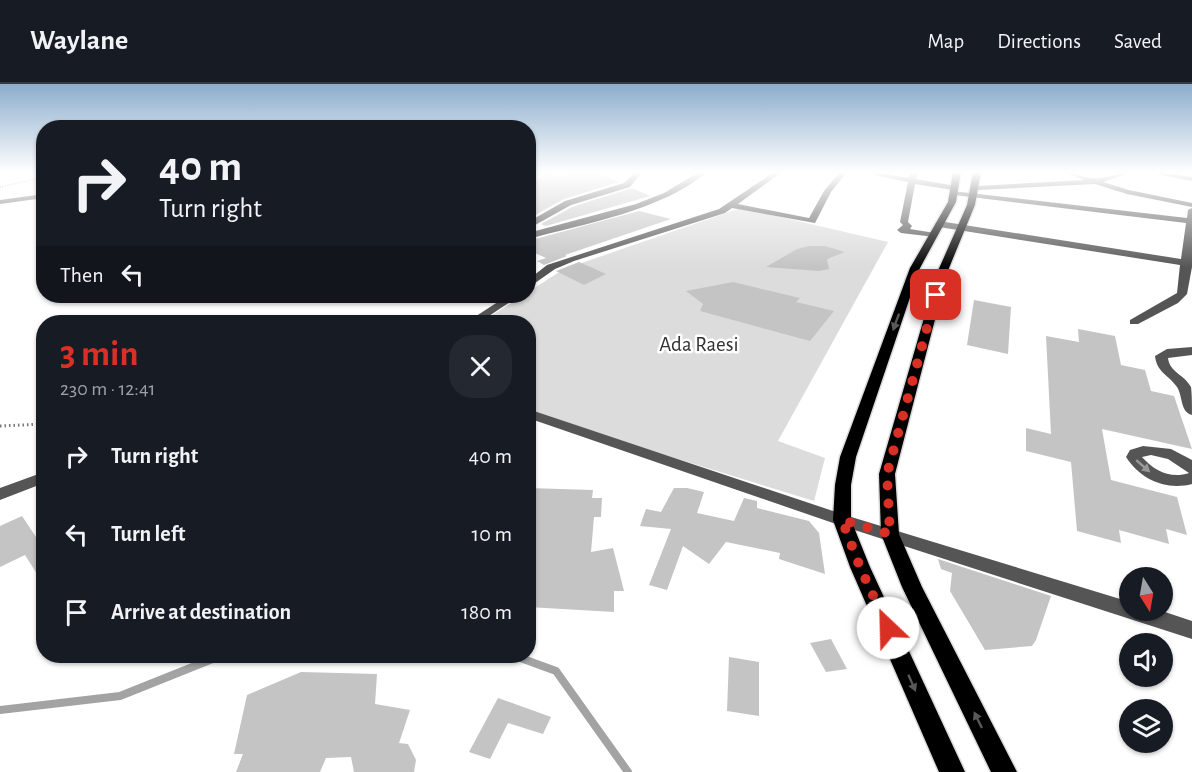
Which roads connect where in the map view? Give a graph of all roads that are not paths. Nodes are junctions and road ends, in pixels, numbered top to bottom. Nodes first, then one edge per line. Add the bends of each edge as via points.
1 (566, 204) edge
2 (634, 204) edge
3 (644, 204) edge
4 (821, 204) edge
5 (908, 204) edge
6 (949, 204) edge
7 (970, 204) edge
8 (1104, 204) edge
9 (731, 205) joint
10 (639, 206) junction
11 (1191, 217) edge
12 (536, 221) edge
13 (962, 228) junction
14 (536, 234) edge
15 (937, 244) junction
16 (1189, 264) edge
17 (536, 279) edge
18 (503, 303) edge
19 (483, 315) edge
20 (1134, 322) dead end
21 (1192, 351) edge
22 (1192, 411) edge
23 (536, 416) edge
24 (1173, 456) junction
25 (1192, 461) edge
26 (1192, 469) edge
27 (36, 480) edge
28 (1187, 480) edge
29 (0, 494) edge
30 (842, 520) junction
31 (890, 534) junction
32 (1119, 606) edge
33 (1165, 621) edge
34 (1192, 630) edge
35 (952, 772) edge
36 (1004, 772) edge

1 - 12 street
2 - 10 street
3 - 10 street
4 - 9 street via 812,222
5 - 15 street via 904,222 908,226 901,230
6 - 15 main road
7 - 13 main road
8 - 11 street
9 - 17 street via 722,212 551,267
10 - 14 street
11 - 16 street
13 - 15 main road
13 - 15 street
13 - 16 street
15 -> 30 main road via 848,457
15 - 31 main road via 942,273 887,474
16 - 20 street via 1182,294
18 - 19 street
21 - 22 street via 1161,356 1161,365 1184,387
23 - 30 street
24 - 25 street
24 - 26 street
24 -> 28 street via 1151,450 1134,457 1154,475
27 - 29 street
30 - 31 street
30 -> 35 main road
31 - 32 street
36 -> 31 main road via 912,587
33 - 34 street

